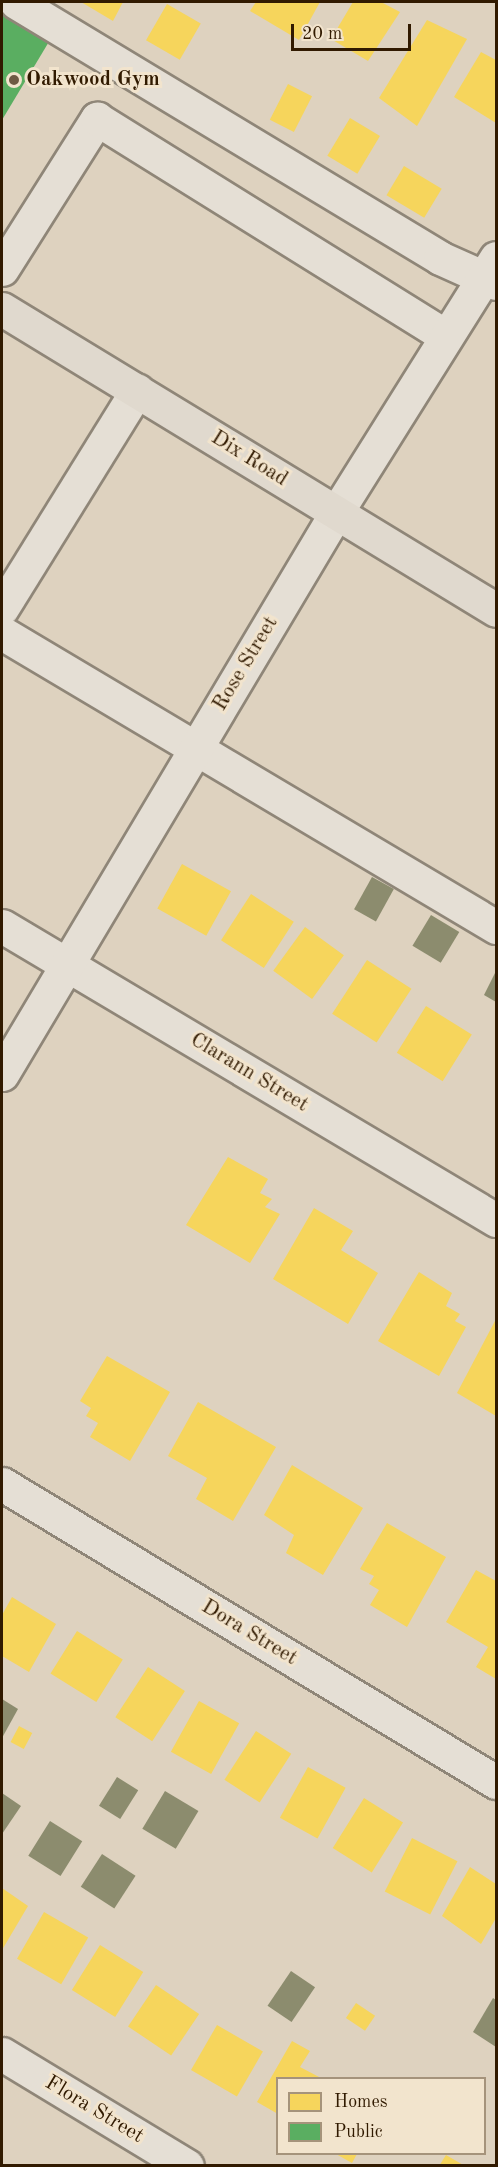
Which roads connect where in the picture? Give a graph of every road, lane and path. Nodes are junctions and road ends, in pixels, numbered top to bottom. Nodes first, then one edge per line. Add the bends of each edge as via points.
1 (16, 2) edge
2 (2, 269) edge
3 (492, 273) edge
4 (2, 309) edge
5 (446, 336) junction
6 (137, 390) junction
7 (336, 513) junction
8 (2, 608) edge
9 (496, 610) edge
10 (2, 633) edge
11 (196, 749) junction
12 (2, 926) edge
13 (496, 927) edge
14 (67, 967) junction
15 (2, 1074) edge
16 (496, 1220) edge
17 (2, 1484) edge
18 (496, 1782) edge
19 (2, 2054) edge
20 (187, 2166) edge

1 - 3 street via 440,258
2 - 5 street via 96,119
3 - 5 street, Rose Street
4 - 6 main road, Dix Road
5 - 7 street, Rose Street
6 - 7 main road, Dix Road
6 - 8 street
7 - 9 main road, Dix Road
7 - 11 street, Rose Street
10 - 11 street
11 - 13 street
11 - 14 street, Rose Street
12 - 14 street, Clarann Street
14 - 15 street, Rose Street
14 - 16 street, Clarann Street
17 - 18 street, Dora Street
19 - 20 street, Flora Street

